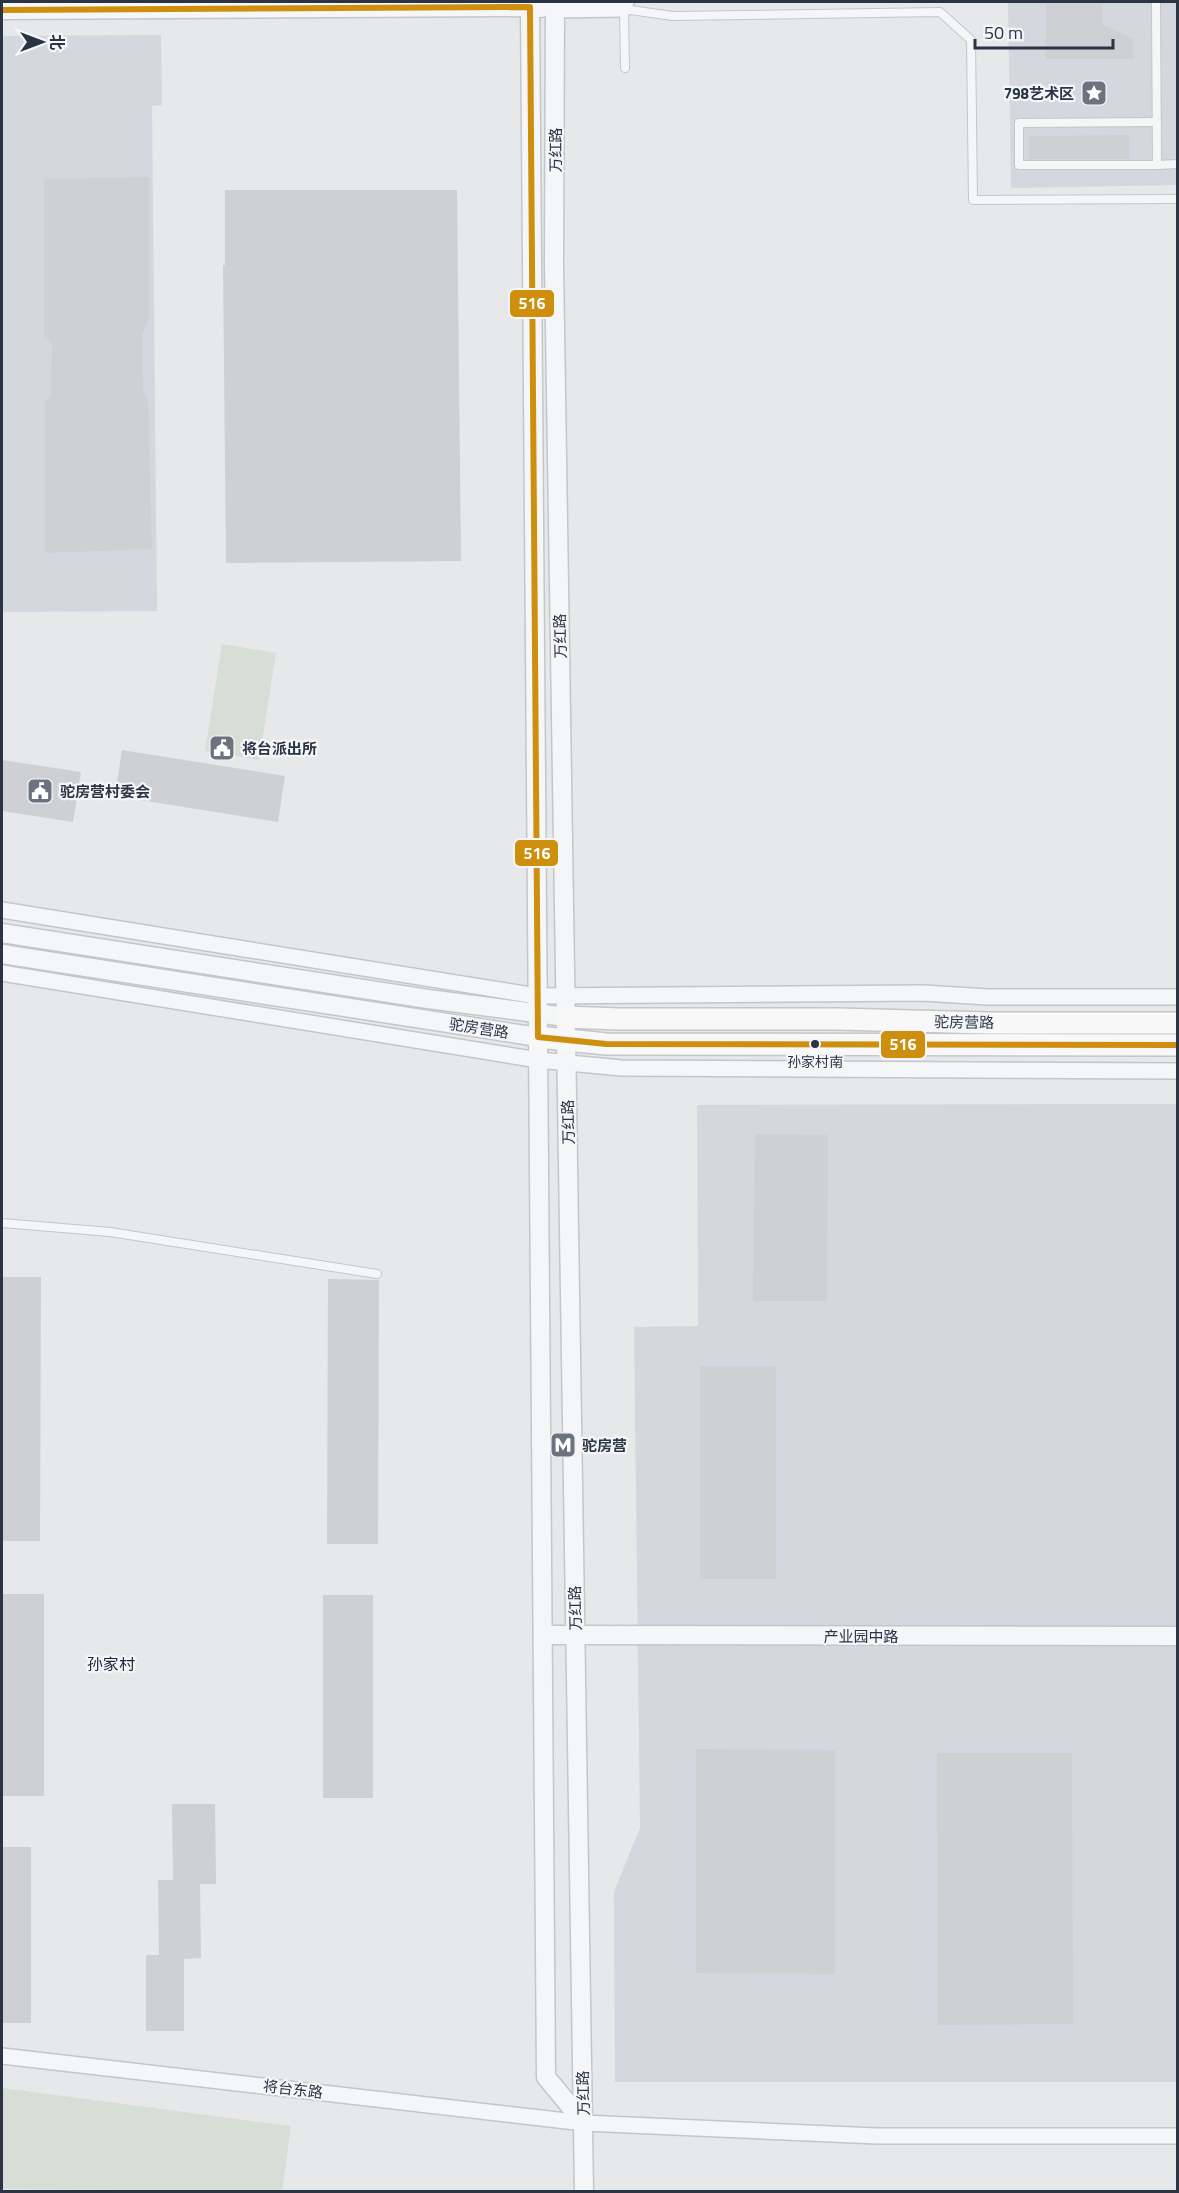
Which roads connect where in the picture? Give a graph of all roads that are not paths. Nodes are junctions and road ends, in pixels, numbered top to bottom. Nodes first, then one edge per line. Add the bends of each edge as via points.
1 (1156, 2) edge
2 (543, 4) edge
3 (625, 5) edge
4 (2, 10) edge
5 (625, 68) dead end
6 (1157, 122) junction
7 (1178, 164) edge
8 (1157, 165) junction
9 (1178, 200) edge
10 (2, 910) edge
11 (2, 933) edge
12 (2, 954) edge
13 (2, 973) edge
14 (1178, 997) edge
15 (537, 1005) junction
16 (566, 1006) junction
17 (1178, 1023) edge
18 (538, 1037) junction
19 (566, 1040) junction
20 (1178, 1045) edge
21 (538, 1060) junction
22 (567, 1063) junction
23 (1178, 1071) edge
24 (2, 1223) edge
25 (377, 1274) dead end
26 (544, 1635) junction
27 (576, 1635) junction
28 (1178, 1636) edge
29 (2, 2056) edge
30 (584, 2123) junction
31 (1178, 2136) edge
32 (584, 2192) edge

1 - 6 lane
2 - 3 street
2 - 4 street
2 - 15 street, 万红路
2 - 16 street, 万红路 via 554,264
3 - 5 lane
3 - 9 lane via 672,16 940,12 970,40 973,200
6 - 8 lane
6 - 8 lane via 1019,123 1019,165
7 - 8 lane
10 - 15 street
11 - 15 street, 驼房营路 via 428,999
12 - 18 street, 驼房营路
13 - 21 street
14 - 16 street via 923,993
15 - 16 street, 驼房营路
15 - 18 street, 万红路
16 - 17 main road, 驼房营路 via 631,1019
16 - 19 street, 万红路
18 - 19 main road, 驼房营路
18 - 21 street, 万红路
19 - 20 main road, 驼房营路 via 618,1044
19 - 22 street, 万红路
21 - 22 street
21 - 26 street, 万红路
22 - 23 street via 765,1071
22 - 27 street, 万红路
24 - 25 lane via 110,1232
26 - 27 street, 产业园中路
26 - 30 street, 万红路 via 546,2077
27 - 28 street, 产业园中路
27 - 30 street, 万红路
29 - 30 street, 将台东路
30 - 31 street, 将台东路 via 877,2136
30 - 32 street

